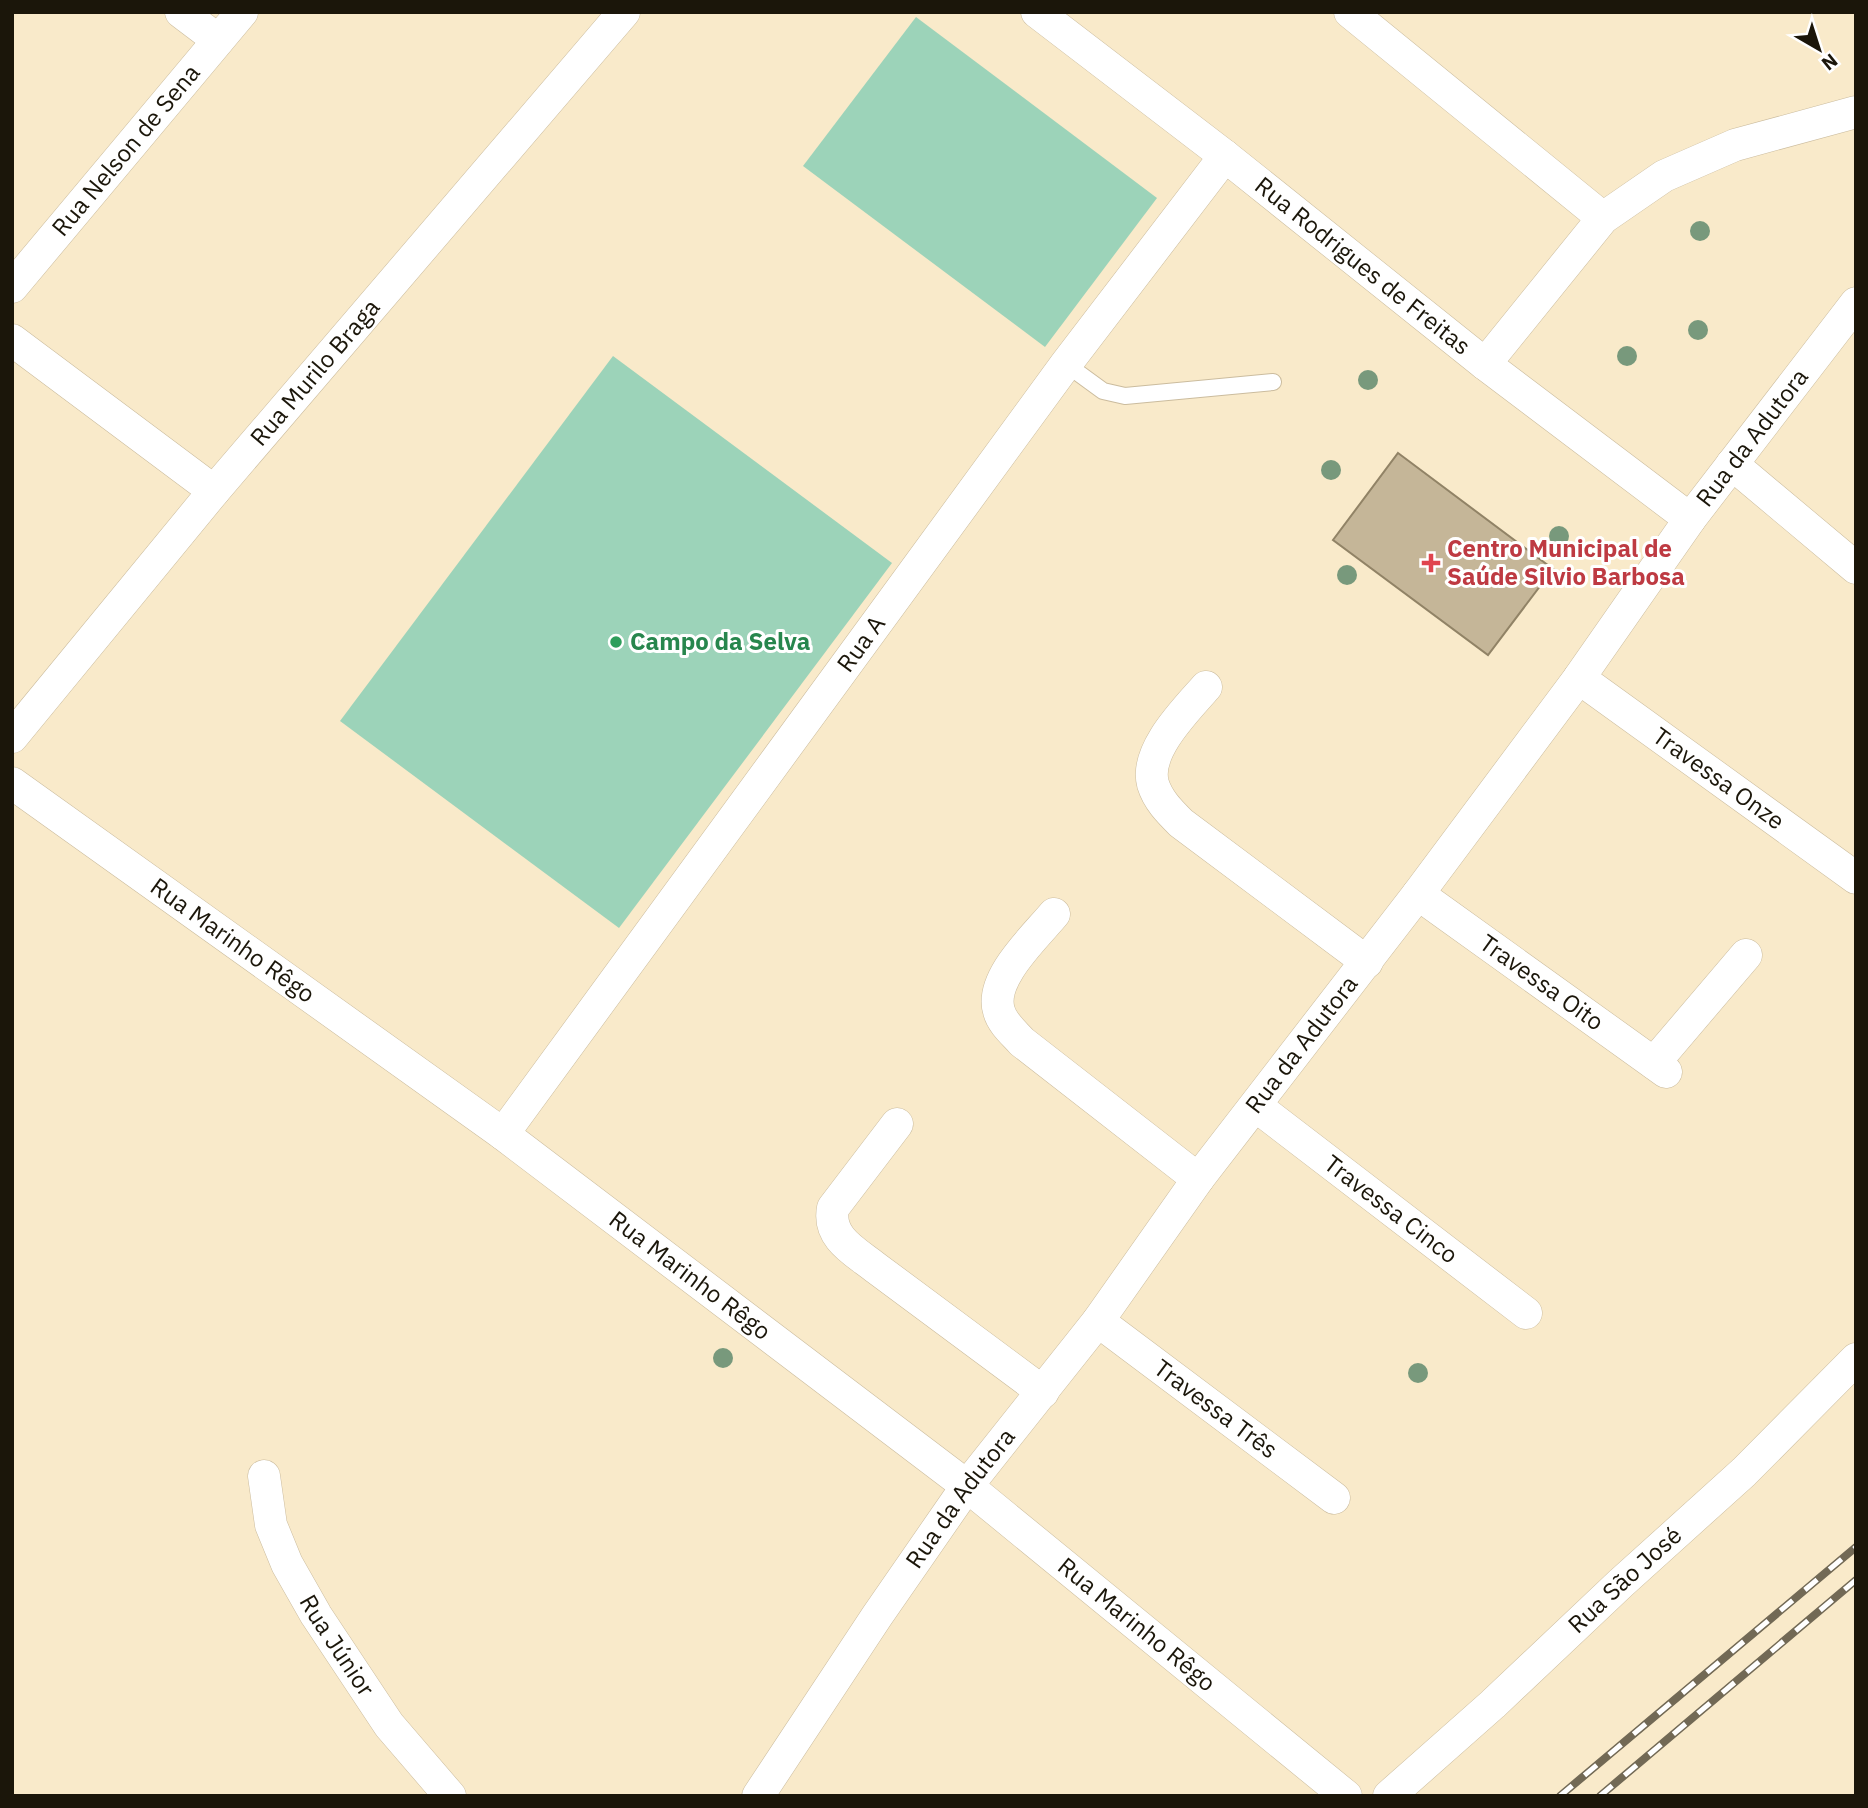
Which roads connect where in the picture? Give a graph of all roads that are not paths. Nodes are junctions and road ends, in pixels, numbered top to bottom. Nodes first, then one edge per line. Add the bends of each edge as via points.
1 (181, 12) edge
2 (242, 12) edge
3 (624, 12) edge
4 (1037, 12) edge
5 (1350, 12) edge
6 (218, 40) junction
7 (1856, 111) edge
8 (1225, 156) junction
9 (1603, 218) junction
10 (12, 287) edge
11 (1856, 303) edge
12 (12, 340) edge
13 (1066, 364) junction
14 (1485, 364) junction
15 (1273, 382) dead end
16 (1732, 464) junction
17 (214, 492) junction
18 (1690, 519) junction
19 (1856, 568) edge
20 (1579, 678) junction
21 (1206, 687) dead end
22 (12, 737) edge
23 (12, 783) edge
24 (1852, 867) edge
25 (1418, 894) junction
26 (1054, 914) dead end
27 (1746, 955) dead end
28 (1367, 962) junction
29 (1256, 1105) junction
30 (897, 1124) dead end
31 (503, 1134) junction
32 (1198, 1179) junction
33 (1526, 1313) dead end
34 (1098, 1321) junction
35 (1856, 1359) edge
36 (1043, 1392) junction
37 (264, 1476) dead end
38 (967, 1486) junction
39 (1334, 1497) dead end
40 (450, 1796) edge
41 (758, 1796) edge
42 (1346, 1796) edge
43 (1389, 1796) edge

1 - 6 street
2 - 6 street, Rua Nelson de Sena
3 - 17 street, Rua Murilo Braga
4 - 8 street, Rua Rodrigues de Freitas
5 - 9 street
6 - 10 street, Rua Nelson de Sena
7 - 9 street via 1735,145 1664,176
8 - 13 street, Rua A
8 - 14 street, Rua Rodrigues de Freitas
9 - 14 street
11 - 16 street, Rua da Adutora
12 - 17 street
13 - 15 lane via 1103,391 1125,396
13 - 31 street, Rua A
14 - 18 street, Rua Rodrigues de Freitas
16 - 18 street, Rua da Adutora
16 - 19 street
17 - 22 street, Rua Murilo Braga
18 - 20 street, Rua da Adutora
20 - 24 street, Travessa Onze
20 - 25 street, Rua da Adutora
21 - 28 street via 1168,732 1153,761 1152,781 1158,796 1181,823
23 - 31 street, Rua Marinho Rêgo
25 - 27 street, Travessa Oito via 1660,1068
25 - 28 street, Rua da Adutora
26 - 32 street via 1000,984 999,1014 1022,1042
28 - 29 street, Rua da Adutora
29 - 32 street, Rua da Adutora
29 - 33 street, Travessa Cinco
30 - 36 street via 833,1208 833,1230 876,1268
31 - 38 street, Rua Marinho Rêgo
32 - 34 street, Rua da Adutora
34 - 36 street, Rua da Adutora
34 - 39 street, Travessa Três
35 - 43 street, Rua São José via 1744,1472
36 - 38 street, Rua da Adutora
37 - 40 street, Rua Júnior via 271,1525 316,1615 388,1725
38 - 41 street, Rua da Adutora
38 - 42 street, Rua Marinho Rêgo

